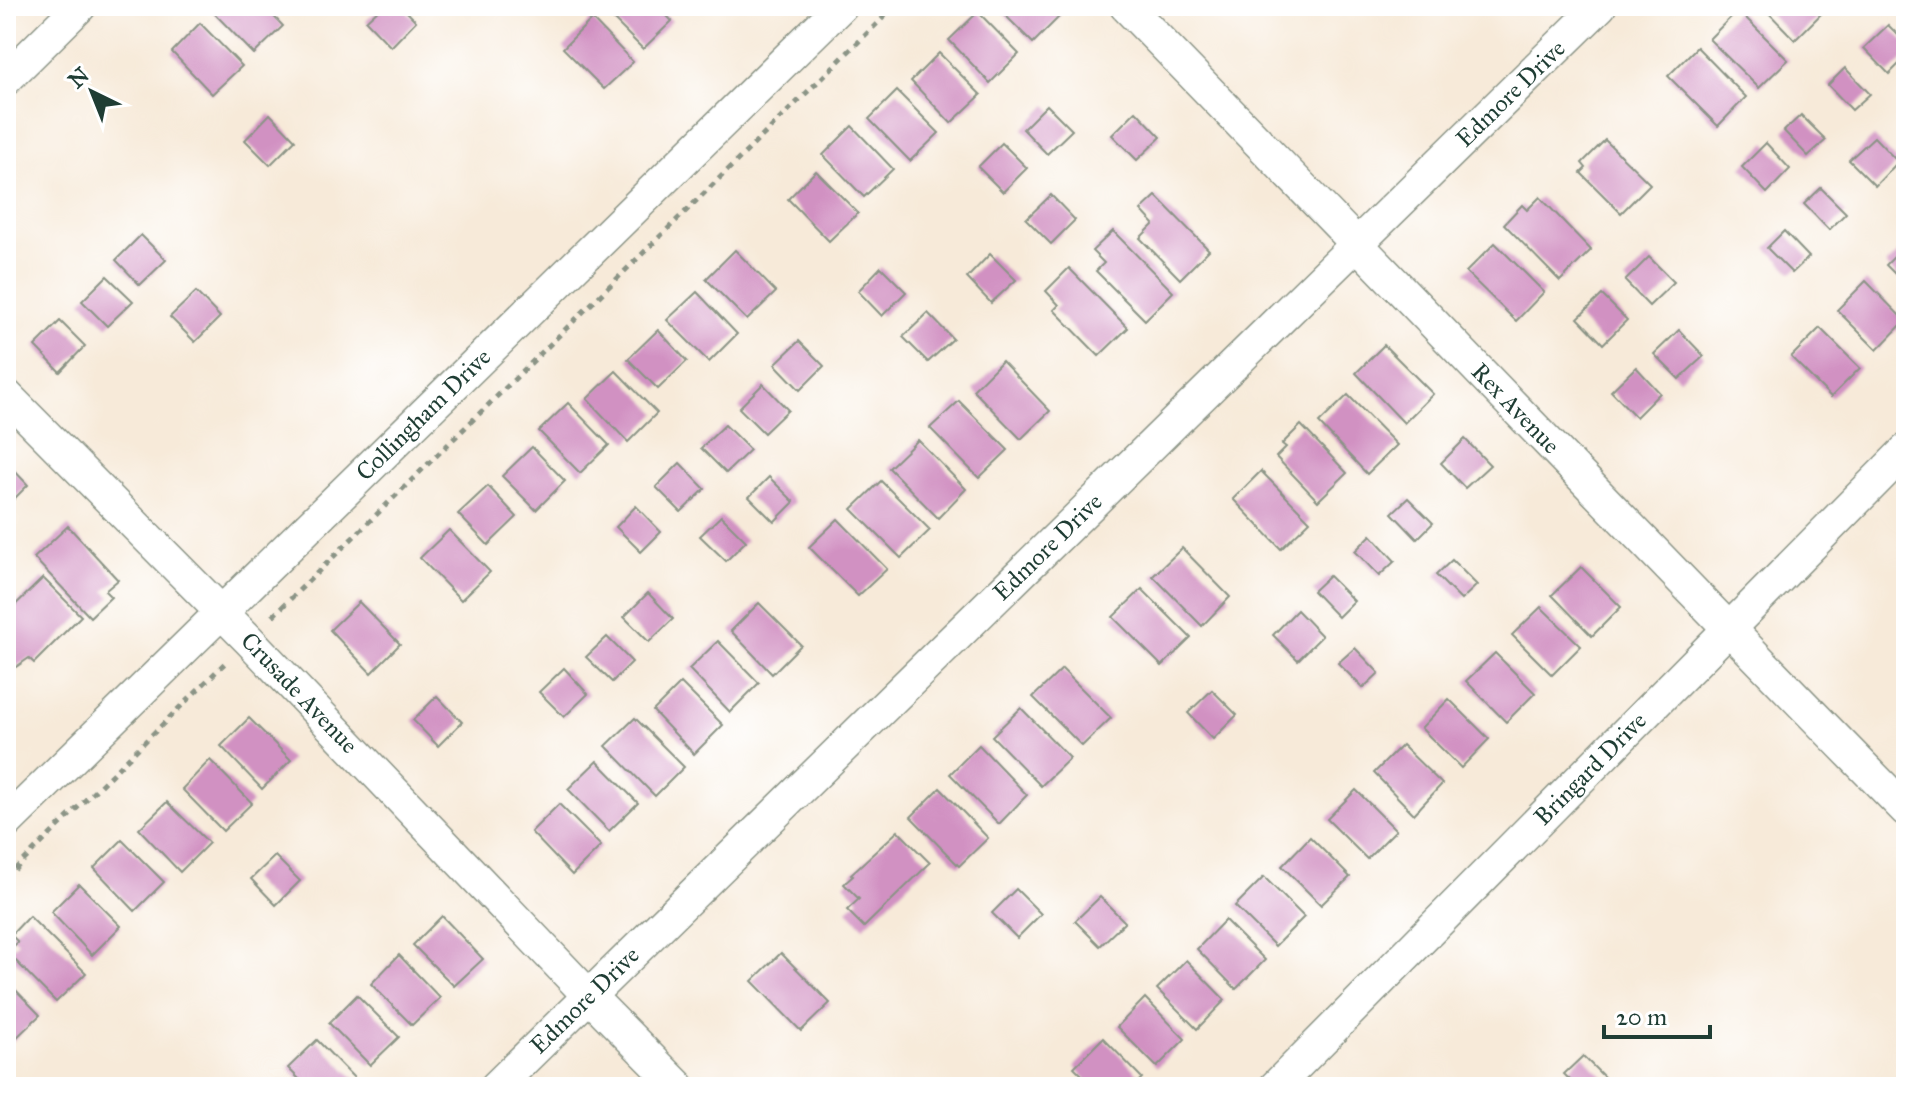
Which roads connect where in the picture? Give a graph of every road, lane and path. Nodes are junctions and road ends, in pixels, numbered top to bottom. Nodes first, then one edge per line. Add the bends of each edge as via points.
1 (80, 6) edge
2 (841, 6) edge
3 (895, 6) edge
4 (1126, 6) edge
5 (1600, 6) edge
6 (6, 79) edge
7 (1358, 244) junction
8 (6, 395) edge
9 (1906, 450) edge
10 (221, 612) junction
11 (1727, 628) junction
12 (249, 640) junction
13 (1906, 810) edge
14 (6, 823) edge
15 (6, 878) edge
16 (589, 996) junction
17 (496, 1087) edge
18 (679, 1087) edge
19 (1275, 1087) edge

1 - 6 street
2 - 10 street, Collingham Drive
3 - 12 path
4 - 7 street, Rex Avenue
5 - 7 street, Edmore Drive
7 - 11 street, Rex Avenue
7 - 16 street, Edmore Drive
8 - 10 street, Crusade Avenue
9 - 11 street, Bringard Drive
10 - 12 street, Crusade Avenue
10 - 14 street, Collingham Drive
11 - 13 street, Rex Avenue
11 - 19 street, Bringard Drive
12 - 15 path
12 - 16 street, Crusade Avenue
16 - 17 street, Edmore Drive
16 - 18 street, Crusade Avenue

